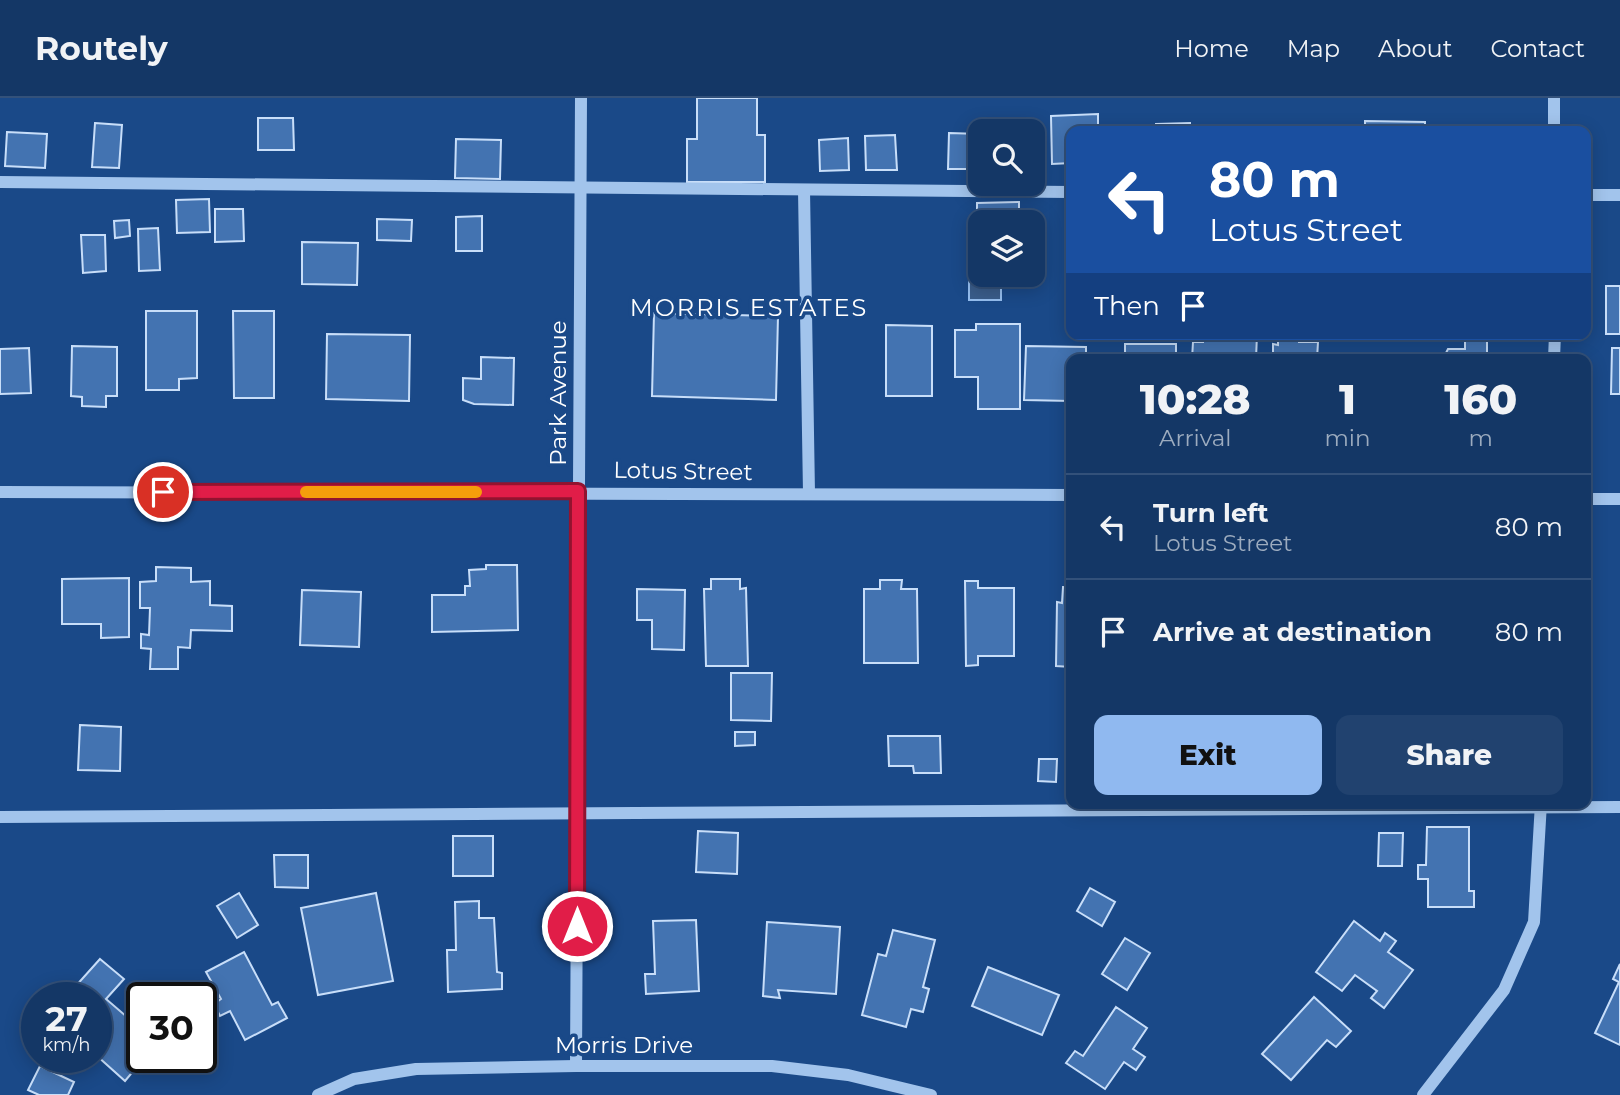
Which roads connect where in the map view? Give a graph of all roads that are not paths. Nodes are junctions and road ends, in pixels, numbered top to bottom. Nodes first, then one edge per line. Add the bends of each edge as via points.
1 (581, 98) edge
2 (1554, 98) edge
3 (1555, 126) edge
4 (0, 182) edge
5 (580, 188) junction
6 (804, 190) junction
7 (1066, 192) edge
8 (1591, 195) edge
9 (1620, 195) edge
10 (578, 491) junction
11 (0, 492) edge
12 (810, 493) junction
13 (1066, 495) edge
14 (1591, 499) edge
15 (1620, 499) edge
16 (1591, 806) edge
17 (1620, 807) edge
18 (1155, 809) edge
19 (1541, 809) edge
20 (577, 815) junction
21 (0, 817) edge
22 (576, 1066) junction
23 (318, 1095) edge
24 (931, 1095) edge
25 (1423, 1095) edge

1 - 5 street, Park Avenue
2 - 3 street
4 - 5 street
5 - 6 street
5 - 10 street, Park Avenue
6 - 7 street
6 - 12 street
8 - 9 street
10 - 11 street, Lotus Street
10 - 12 street, Lotus Street
10 - 20 street, Park Avenue
12 - 13 street, Lotus Street
14 - 15 street
16 - 17 street
18 - 20 street
19 - 25 street via 1534,922 1504,990
20 - 21 street
20 - 22 street, Park Avenue
22 - 23 street, Morris Drive via 416,1069 354,1079
22 - 24 street, Morris Drive via 772,1066 848,1075

